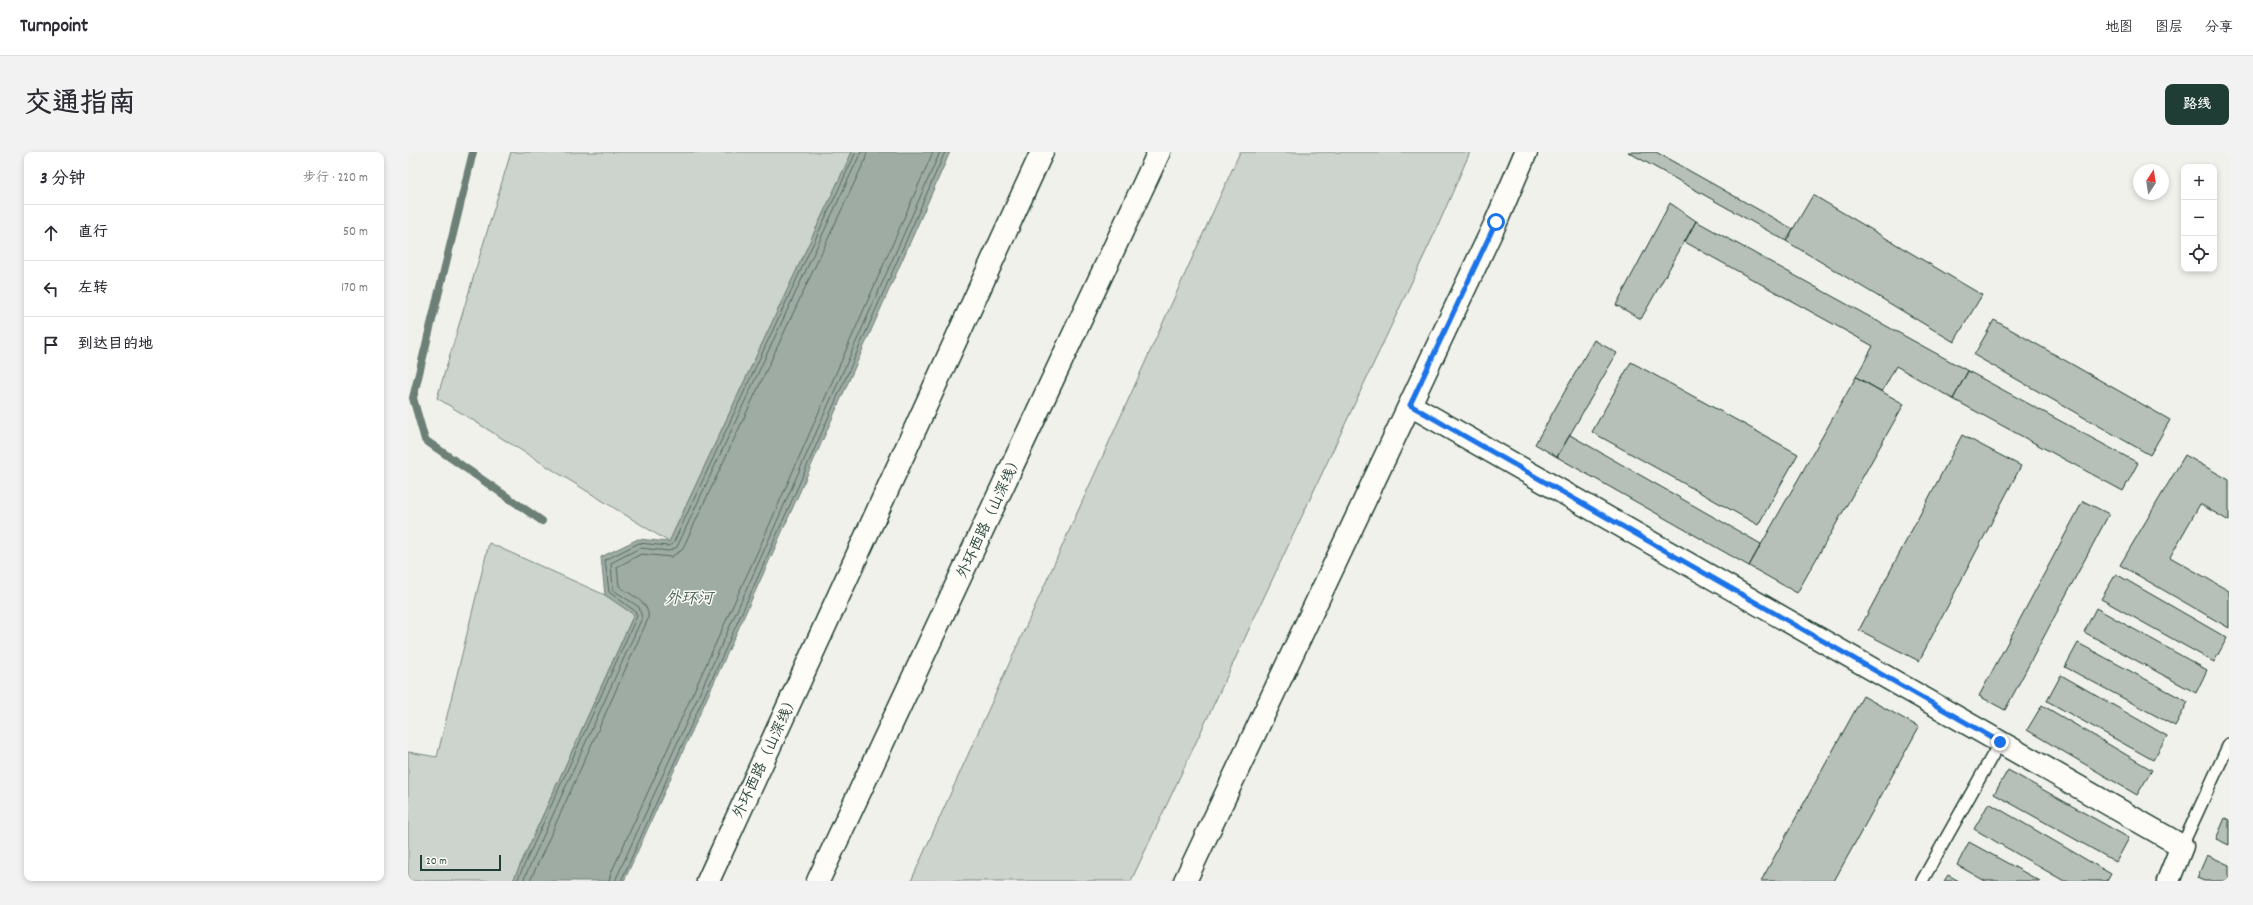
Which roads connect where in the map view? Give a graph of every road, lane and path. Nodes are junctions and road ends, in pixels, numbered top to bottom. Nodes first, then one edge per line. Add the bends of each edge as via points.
1 (1042, 152) edge
2 (1159, 152) edge
3 (1526, 152) edge
4 (1410, 405) junction
5 (2000, 742) junction
6 (2229, 744) edge
7 (2182, 846) junction
8 (708, 881) edge
9 (818, 881) edge
10 (1185, 881) edge
11 (1922, 881) edge
12 (2168, 881) edge

1 - 8 main road, 外环西路（山深线）
2 - 9 main road, 外环西路（山深线）
3 - 4 main road
4 - 5 main road
4 - 10 main road
5 - 7 main road
5 - 11 lane
6 - 7 lane
7 - 12 main road

